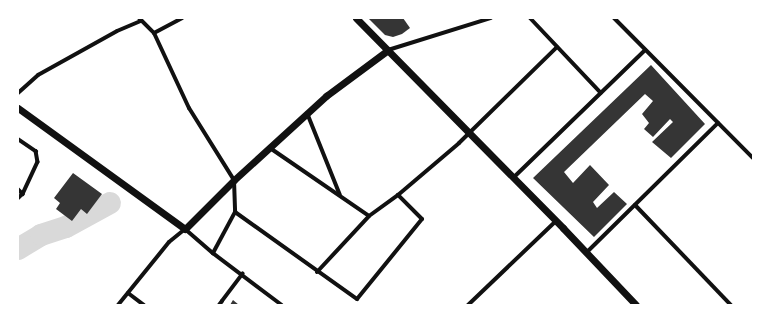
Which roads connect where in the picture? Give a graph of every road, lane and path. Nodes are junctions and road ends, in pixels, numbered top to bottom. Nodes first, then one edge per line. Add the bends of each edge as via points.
1 (182, 18) edge
2 (356, 18) edge
3 (491, 18) edge
4 (530, 18) edge
5 (614, 18) edge
6 (139, 20) edge
7 (154, 33) junction
8 (557, 47) junction
9 (388, 50) junction
10 (645, 50) junction
11 (18, 93) edge
12 (601, 93) junction
13 (18, 108) edge
14 (307, 113) junction
15 (718, 123) junction
16 (469, 133) junction
17 (18, 139) edge
18 (270, 148) junction
19 (753, 158) edge
20 (513, 178) junction
21 (234, 180) junction
22 (18, 189) edge
23 (23, 194) junction
24 (340, 195) junction
25 (398, 195) junction
26 (18, 199) edge
27 (635, 205) junction
28 (235, 212) junction
29 (368, 216) junction
30 (556, 221) junction
31 (185, 229) junction
32 (587, 252) junction
33 (213, 253) junction
34 (317, 272) junction
35 (242, 274) junction
36 (128, 293) junction
37 (221, 303) edge
38 (118, 305) edge
39 (144, 305) edge
40 (282, 305) edge
41 (468, 305) edge
42 (636, 305) edge
43 (731, 305) edge

1 - 7 street
2 - 9 street
3 - 9 street
4 - 8 street
5 - 10 street
6 - 7 street
6 - 11 street via 38,75
7 - 21 street via 189,108
8 - 12 street
8 - 16 street
9 - 14 street
9 - 16 street
10 - 12 street
10 - 15 street
12 - 20 street
13 - 31 street
14 - 18 street
14 - 24 street
15 - 19 street
15 - 27 street
16 - 20 street
16 - 25 street
17 - 23 street via 36,151 38,162
18 - 21 street
18 - 24 street
20 - 30 street
21 - 28 street
21 - 31 street
22 - 23 street
23 - 26 street
24 - 29 street
25 - 29 street
25 - 34 street via 422,219 356,299
27 - 32 street
27 - 43 street
28 - 33 street
28 - 34 street
29 - 34 street
30 - 32 street
30 - 41 street
31 - 33 street
31 - 36 street via 169,242
32 - 42 street
33 - 35 street
35 - 37 street
35 - 40 street
36 - 38 street
36 - 39 street

